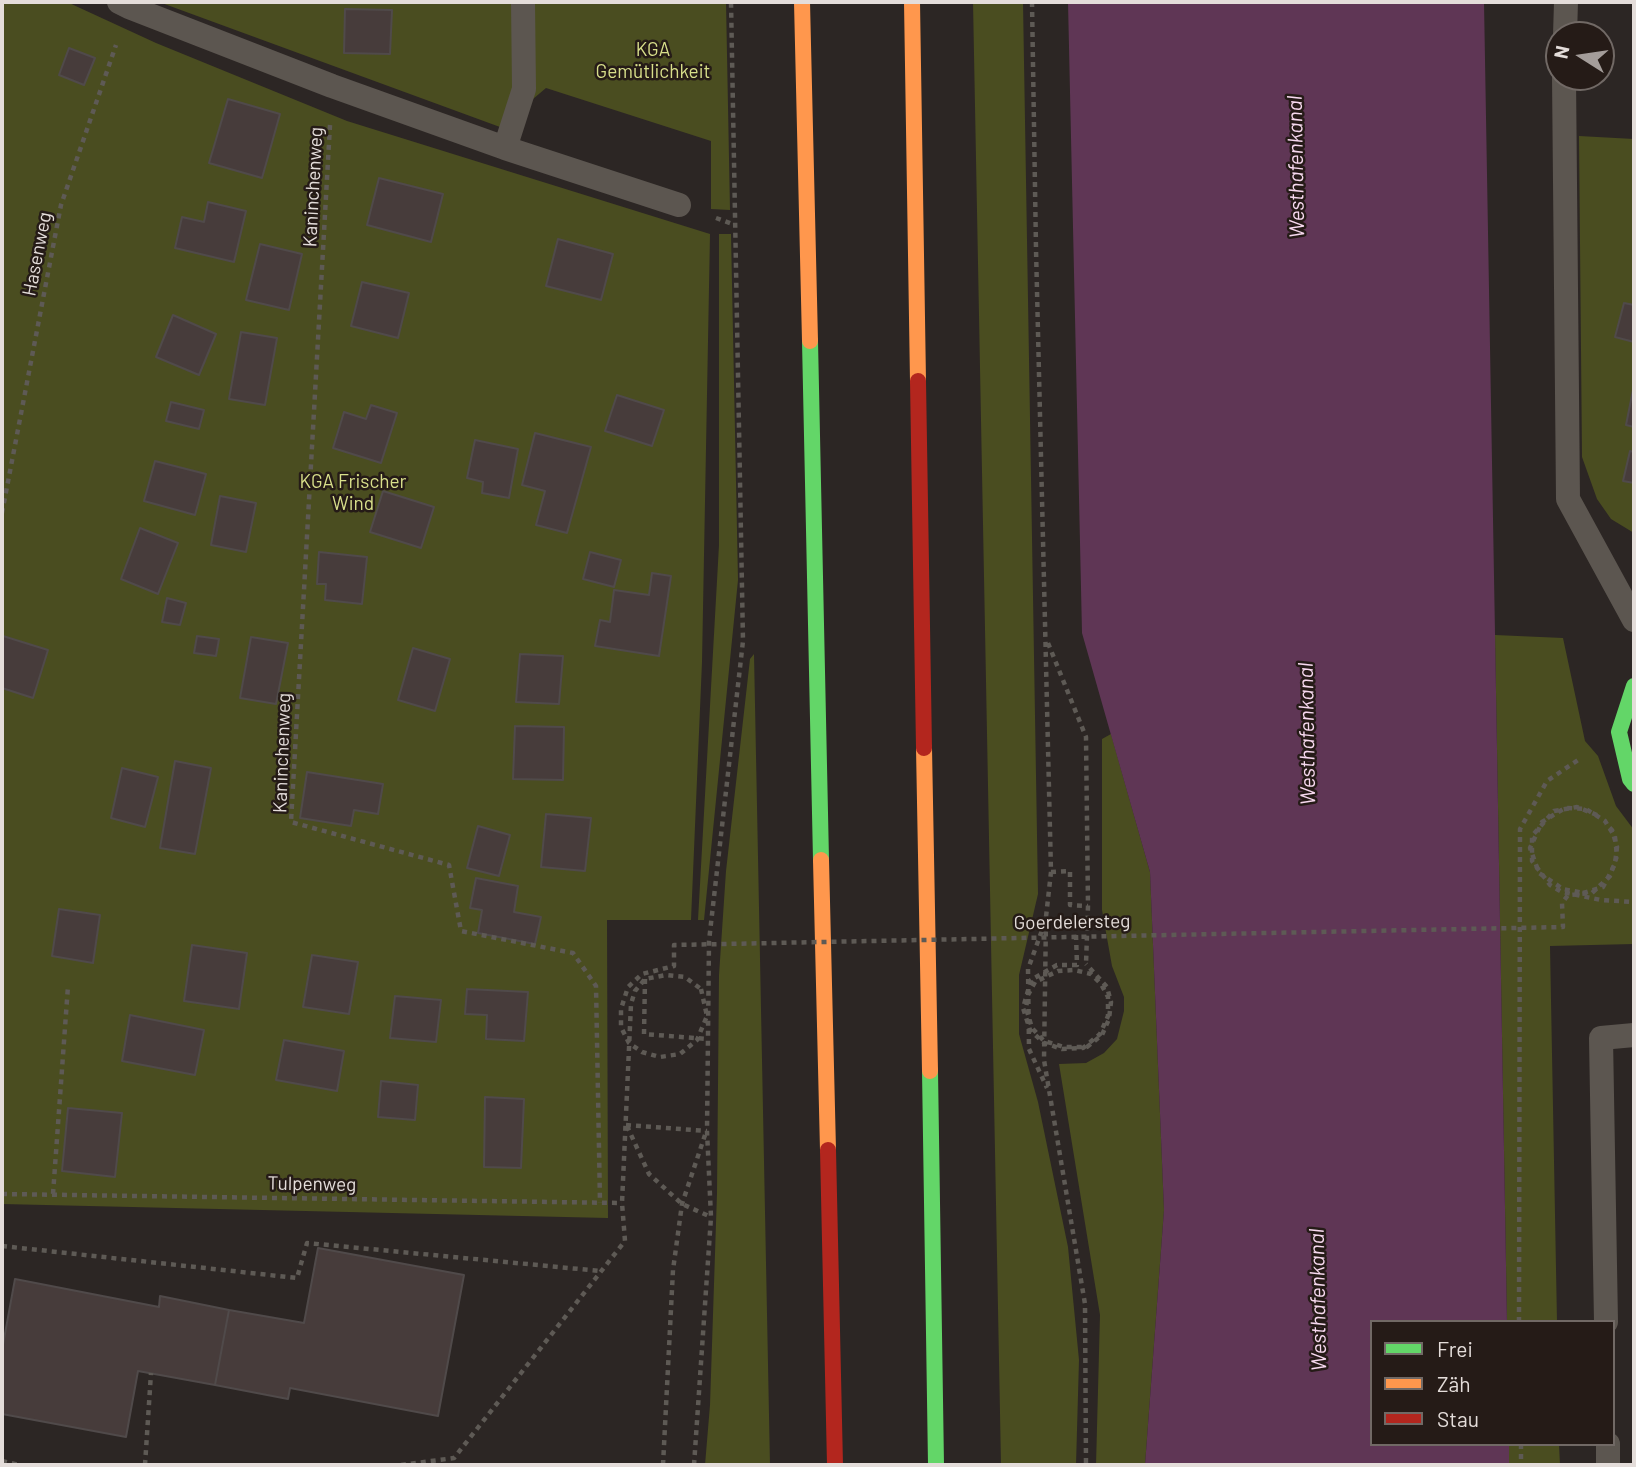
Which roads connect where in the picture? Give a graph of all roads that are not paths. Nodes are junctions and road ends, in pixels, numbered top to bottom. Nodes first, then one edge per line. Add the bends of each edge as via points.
1 (523, 2) edge
2 (802, 2) edge
3 (912, 2) edge
4 (1566, 2) edge
5 (124, 5) edge
6 (1565, 21) edge
7 (1564, 91) edge
8 (505, 148) junction
9 (679, 205) dead end
10 (1634, 620) edge
11 (1634, 686) edge
12 (1634, 784) edge
13 (1634, 1035) edge
14 (1606, 1320) edge
15 (1608, 1446) edge
16 (835, 1465) edge
17 (936, 1465) edge
18 (1608, 1465) edge

1 - 8 lane via 524,89
2 - 16 main road
3 - 17 main road
4 - 6 lane
5 - 8 lane
7 - 10 lane via 1568,499
8 - 9 lane
11 - 12 main road via 1619,732
13 - 14 lane via 1601,1038
15 - 18 lane

